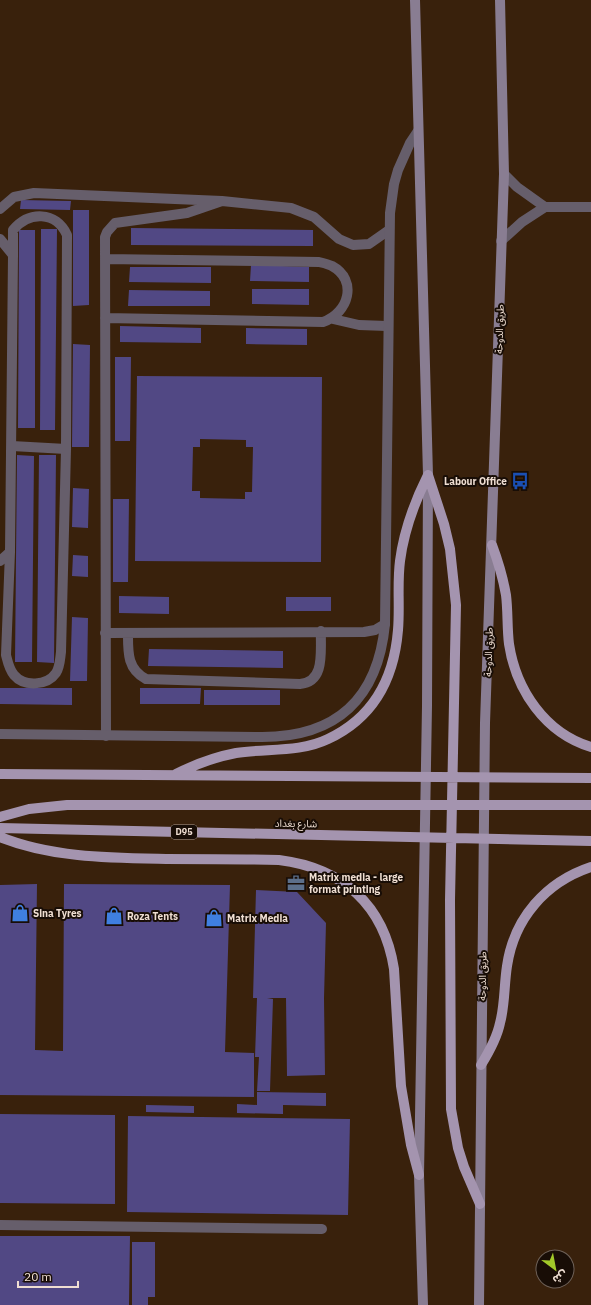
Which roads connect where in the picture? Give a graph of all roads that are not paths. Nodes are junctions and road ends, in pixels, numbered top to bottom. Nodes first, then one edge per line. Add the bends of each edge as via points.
1 (415, 0) edge
2 (500, 0) edge
3 (418, 131) junction
4 (504, 174) junction
5 (222, 201) junction
6 (545, 206) junction
7 (591, 207) edge
8 (0, 209) edge
9 (389, 230) junction
10 (0, 239) edge
11 (501, 242) junction
12 (12, 255) junction
13 (104, 259) junction
14 (105, 318) junction
15 (332, 319) junction
16 (387, 326) junction
17 (12, 446) junction
18 (66, 448) junction
19 (428, 475) junction
20 (492, 545) junction
21 (10, 552) junction
22 (0, 561) edge
23 (385, 624) junction
24 (320, 631) junction
25 (105, 633) junction
26 (128, 633) junction
27 (0, 734) edge
28 (106, 736) junction
29 (591, 747) edge
30 (0, 774) edge
31 (175, 775) junction
32 (425, 776) junction
33 (452, 776) junction
34 (484, 776) junction
35 (591, 778) edge
36 (424, 804) junction
37 (452, 805) junction
38 (484, 805) junction
39 (591, 805) edge
40 (0, 817) edge
41 (0, 828) edge
42 (0, 837) edge
43 (424, 837) junction
44 (451, 837) junction
45 (483, 838) junction
46 (591, 841) edge
47 (591, 867) edge
48 (481, 1065) junction
49 (419, 1174) junction
50 (480, 1204) junction
51 (0, 1225) edge
52 (322, 1230) dead end
53 (423, 1305) edge
54 (479, 1305) edge

1 - 3 main road
2 - 4 main road, طريق الدوحة
3 - 9 street via 403,156 394,184
3 - 19 main road
4 - 6 street via 526,194
4 - 11 main road, طريق الدوحة
5 - 8 street via 34,193 14,197
5 - 9 street via 297,210 314,217 339,239 353,245 369,244
5 - 13 street via 187,213 115,223 107,232
6 - 7 street
6 - 11 street via 522,222
9 - 16 street
10 - 12 street
11 - 20 main road, طريق الدوحة
12 - 17 street
12 - 18 street via 13,230 26,219 38,216 50,218 63,227 67,235
13 - 14 street
13 - 15 street via 319,262 331,266 341,274 347,286 347,298 342,310
14 - 15 street via 314,323
14 - 25 street
15 - 16 street via 359,325
16 - 23 street
17 - 18 street
17 - 21 street
18 - 21 street via 61,652 56,674 36,684 24,682 14,676 8,666 6,655
19 - 31 main road via 409,517 403,540 398,629 391,667 375,701 362,717 350,727 320,743 286,750 253,751 221,756
19 - 32 main road
19 - 33 main road via 444,524 454,577
20 - 29 main road via 503,578 512,660 523,689 543,717 572,738
20 - 34 main road, طريق الدوحة
21 - 22 street
23 - 24 street via 375,630 364,632
23 - 28 street via 377,664 360,696 340,716 311,731 278,737
24 - 26 street
24 - 26 street via 318,671 312,681 300,684 146,679 131,665
25 - 26 street
25 - 28 street
27 - 28 street
30 - 31 main road
31 - 32 main road
32 - 33 main road
32 - 36 main road
33 - 34 main road
33 - 37 main road
34 - 35 main road
34 - 38 main road, طريق الدوحة
36 - 37 main road
36 - 40 main road via 67,805 29,809
36 - 43 main road
37 - 38 main road
37 - 44 main road
38 - 39 main road
38 - 45 main road, طريق الدوحة
41 - 43 main road, شارع بغداد / D95
42 - 49 main road via 66,854 295,862 326,872 353,890 378,918 391,952 395,974 401,1086 405,1116
43 - 44 main road, شارع بغداد / D95
43 - 49 main road
44 - 45 main road, شارع بغداد / D95
44 - 50 main road via 451,1109 460,1154
45 - 46 main road, شارع بغداد / D95
45 - 48 main road, طريق الدوحة
47 - 48 main road via 551,888 531,908 517,930 509,954 500,1024 496,1038
48 - 50 main road, طريق الدوحة
49 - 53 main road
50 - 54 main road, طريق الدوحة
51 - 52 street

